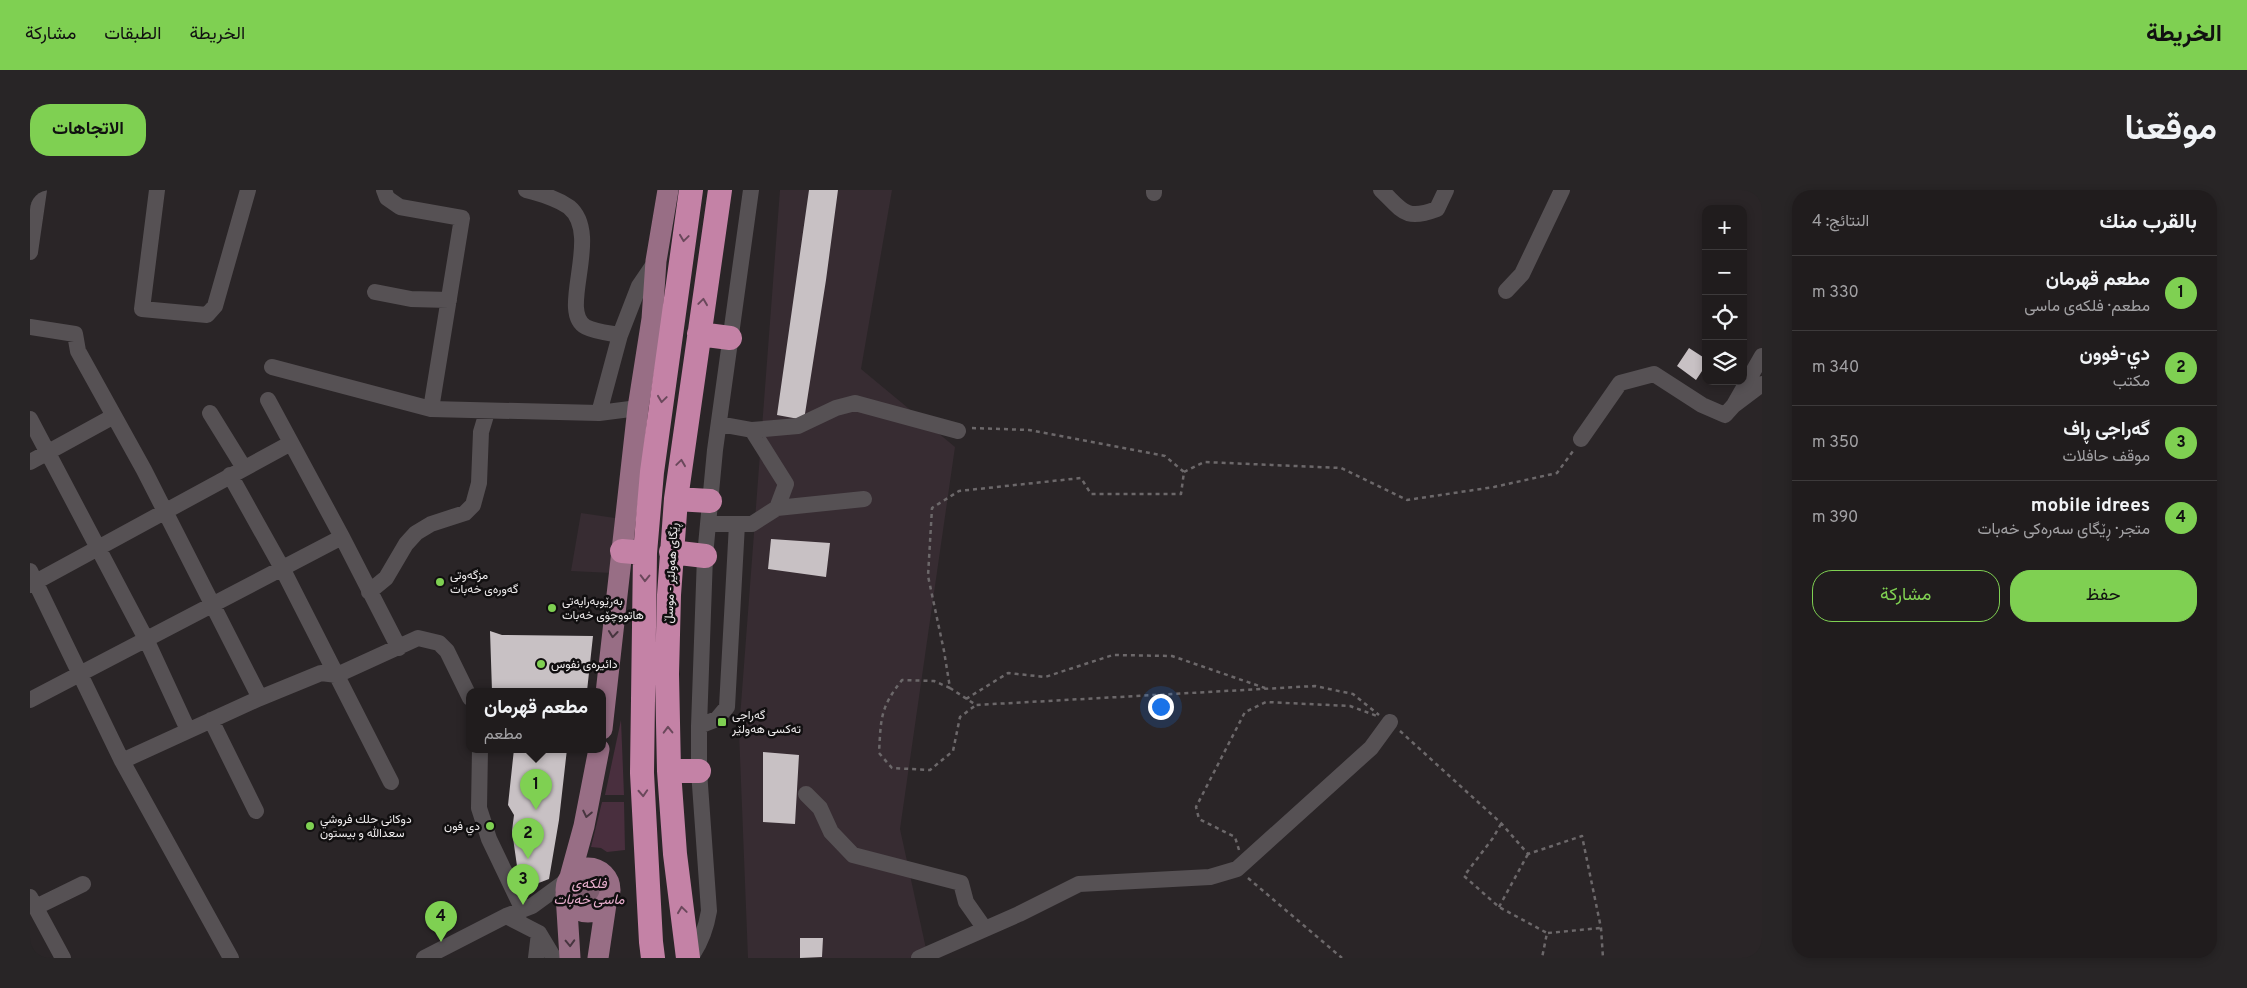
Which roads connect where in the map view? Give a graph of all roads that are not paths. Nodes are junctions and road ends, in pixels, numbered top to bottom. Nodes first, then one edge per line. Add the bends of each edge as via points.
1 (39, 190) edge
2 (157, 190) edge
3 (248, 190) edge
4 (384, 190) edge
5 (526, 190) edge
6 (668, 190) edge
7 (691, 190) edge
8 (720, 190) edge
9 (750, 190) edge
10 (1381, 190) edge
11 (1446, 190) edge
12 (1562, 190) edge
13 (30, 252) edge
14 (656, 261) junction
15 (1506, 291) dead end
16 (375, 292) dead end
17 (449, 300) junction
18 (662, 320) junction
19 (30, 327) edge
20 (699, 334) junction
21 (620, 335) junction
22 (730, 338) junction
23 (1762, 356) edge
24 (272, 367) dead end
25 (1762, 384) edge
26 (268, 400) dead end
27 (1734, 405) junction
28 (638, 408) junction
29 (432, 409) junction
30 (488, 412) junction
31 (210, 413) dead end
32 (598, 413) junction
33 (114, 416) junction
34 (30, 419) edge
35 (719, 424) junction
36 (752, 430) junction
37 (958, 431) road end
38 (1581, 439) road end
39 (290, 443) junction
40 (47, 452) junction
41 (30, 462) edge
42 (237, 472) junction
43 (676, 499) junction
44 (864, 499) dead end
45 (777, 508) junction
46 (164, 511) junction
47 (709, 513) junction
48 (738, 524) junction
49 (342, 537) junction
50 (98, 548) junction
51 (634, 552) junction
52 (671, 552) junction
53 (705, 556) junction
54 (282, 568) junction
55 (32, 580) edge
56 (370, 592) junction
57 (213, 604) junction
58 (146, 639) junction
59 (399, 648) junction
60 (80, 674) junction
61 (337, 675) junction
62 (466, 690) edge
63 (260, 698) junction
64 (30, 700) edge
65 (606, 708) edge
66 (211, 720) junction
67 (1390, 722) road end
68 (699, 726) junction
69 (188, 730) junction
70 (480, 753) edge
71 (598, 753) edge
72 (122, 761) junction
73 (669, 771) junction
74 (699, 771) junction
75 (391, 782) dead end
76 (806, 794) dead end
77 (256, 811) dead end
78 (568, 883) junction
79 (83, 884) dead end
80 (33, 902) edge
81 (606, 904) junction
82 (523, 910) junction
83 (506, 916) junction
84 (985, 929) junction
85 (539, 933) junction
86 (652, 950) edge
87 (688, 953) edge
88 (63, 958) edge
89 (231, 958) edge
90 (424, 958) edge
91 (536, 958) edge
92 (554, 958) edge
93 (570, 958) edge
94 (598, 958) edge
95 (919, 958) edge

1 - 13 street
2 - 3 street via 142,309 206,315 215,306
4 - 17 street via 386,198 400,207 462,218
5 - 21 street via 555,199 570,208 579,222 582,240 575,307 579,320 586,327
6 - 14 main road
7 -> 18 highway, ڕێگای هەولێر - موسڵ
20 -> 8 highway, ڕێگای هەولێر - موسڵ
9 - 22 street
10 - 11 street via 1406,213 1419,216 1437,209
12 - 15 street via 1522,274
14 - 18 main road
14 - 21 street via 639,286
16 - 17 street
17 - 29 street
18 - 28 main road
18 -> 51 highway, ڕێگای هەولێر - موسڵ via 652,472
19 - 33 street via 75,334 78,351
20 - 22 highway
43 -> 20 highway, ڕێگای هەولێر - موسڵ
21 - 32 street
22 - 35 street
23 - 27 street
24 - 29 street
25 - 27 street
26 - 39 street
27 - 38 street via 1725,415 1702,405 1654,374 1620,383
28 - 32 street
28 - 51 main road
29 - 30 street
30 - 32 street
30 - 56 street via 482,432 473,505 465,512 416,533 386,578
31 - 42 street
33 - 40 street
33 - 46 street
34 - 40 street
35 - 36 street
35 - 47 street
36 - 37 street via 798,426 855,403
36 - 45 street via 786,484
39 - 42 street
39 - 49 street
40 - 41 street
40 - 50 street
42 - 46 street
42 - 54 street
43 - 47 highway
43 - 52 highway, ڕێگای هەولێر - موسڵ
44 - 45 street
45 - 48 street via 752,524
46 - 50 street
46 - 57 street
47 - 48 street
47 - 53 street
48 - 68 street via 727,707 717,718
49 - 54 street
49 - 56 street
50 - 55 street
50 - 58 street
51 -> 65 main road
51 -> 86 highway, ڕێگای هەولێر - موسڵ
52 - 53 highway
73 -> 52 highway, ڕێگای هەولێر - موسڵ via 667,674
53 - 68 street
54 - 57 street
54 - 61 street
55 - 60 street
56 - 59 street
57 - 58 street
57 - 63 street
58 - 60 street
58 - 69 street
59 - 61 street
59 - 62 street via 418,638 439,643 447,651
60 - 64 street
60 - 72 street
61 - 63 street via 321,673
61 - 75 street
63 - 66 street
66 - 69 street
66 - 77 street
67 - 84 street via 1372,748 1237,869 1210,877 1078,884
68 - 74 street
69 - 72 street
70 - 82 street via 480,808 490,839
71 -> 78 main road via 584,826
72 - 89 street
73 - 74 highway
87 -> 73 highway, ڕێگای هەولێر - موسڵ via 675,854
74 - 87 street via 709,911 699,946
76 - 84 street via 820,808 831,832 853,855 961,883 966,902
78 - 81 main road via 570,904 585,913
78 - 81 main road via 585,868 602,873 610,888
78 - 82 street
78 -> 93 main road
79 - 80 street
80 - 88 street
81 - 94 main road
82 - 83 street
83 - 85 street
83 - 90 street
84 - 95 street
85 - 91 street
85 - 92 street
86 - 87 highway

